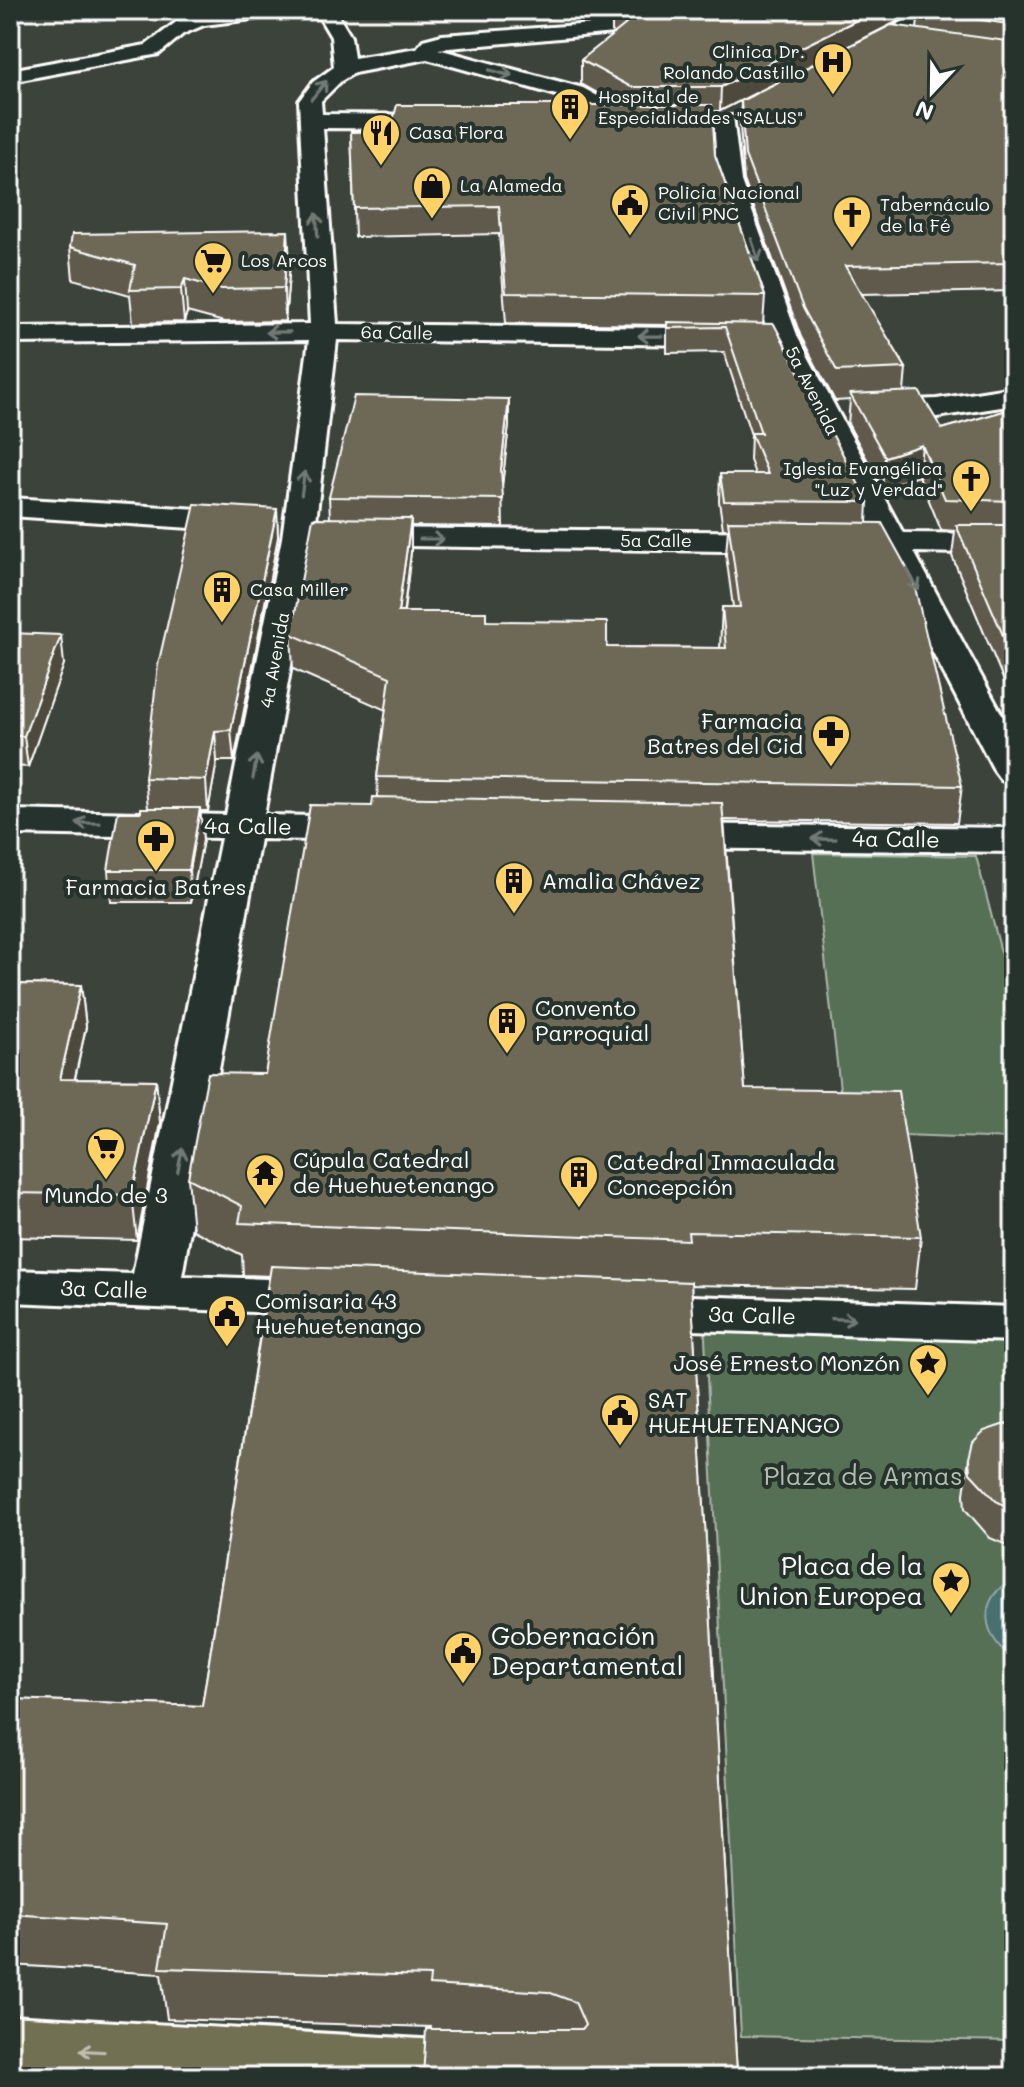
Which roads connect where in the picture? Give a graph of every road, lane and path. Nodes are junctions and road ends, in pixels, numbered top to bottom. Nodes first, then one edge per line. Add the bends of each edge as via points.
1 (276, 10) edge
2 (325, 10) edge
3 (553, 10) edge
4 (941, 10) edge
5 (696, 20) edge
6 (559, 31) junction
7 (893, 34) junction
8 (341, 37) junction
9 (936, 40) edge
10 (426, 53) junction
11 (344, 66) junction
12 (831, 66) edge
13 (10, 76) edge
14 (311, 121) junction
15 (626, 121) junction
16 (654, 121) edge
17 (697, 121) edge
18 (482, 122) edge
19 (575, 123) edge
20 (324, 332) junction
21 (10, 335) edge
22 (784, 338) junction
23 (1014, 396) edge
24 (821, 413) junction
25 (10, 507) edge
26 (297, 531) junction
27 (894, 543) junction
28 (1014, 544) edge
29 (1014, 772) edge
30 (10, 822) edge
31 (245, 825) junction
32 (402, 829) edge
33 (623, 835) edge
34 (1014, 840) edge
35 (10, 1286) edge
36 (154, 1291) junction
37 (374, 1300) edge
38 (593, 1309) edge
39 (1014, 1324) edge
40 (10, 2046) edge
41 (393, 2073) edge
42 (547, 2077) edge

1 - 13 street via 213,17 175,30 168,42 152,50
2 - 8 street
3 - 6 street
4 - 7 street
5 - 6 street
6 - 10 street via 461,38 430,44
7 - 9 street
7 - 12 street
8 - 10 street
8 - 11 street
10 - 11 street
10 -> 15 street via 575,93
14 -> 11 street, 4a Avenida via 310,101
14 - 18 street
20 -> 14 street, 4a Avenida
15 - 16 street
15 - 19 street
17 -> 22 street, 5a Avenida via 732,117 729,181
20 -> 21 street, 6a Calle
22 -> 20 street, 6a Calle
26 -> 20 street, 4a Avenida
22 - 24 street, 5a Avenida
23 - 24 street via 937,408
24 - 27 street, 5a Avenida
25 - 26 street, 5a Calle
26 -> 27 street, 5a Calle
31 -> 26 street, 4a Avenida
27 - 28 street, 5a Calle
27 -> 29 street, 5a Avenida
31 -> 30 street, 4a Calle
31 - 32 street, 4a Calle
36 -> 31 street, 4a Avenida
34 -> 33 street, 4a Calle
35 - 36 street, 3a Calle
36 - 37 street, 3a Calle
38 -> 39 street, 3a Calle
41 -> 40 main road
41 - 42 main road

